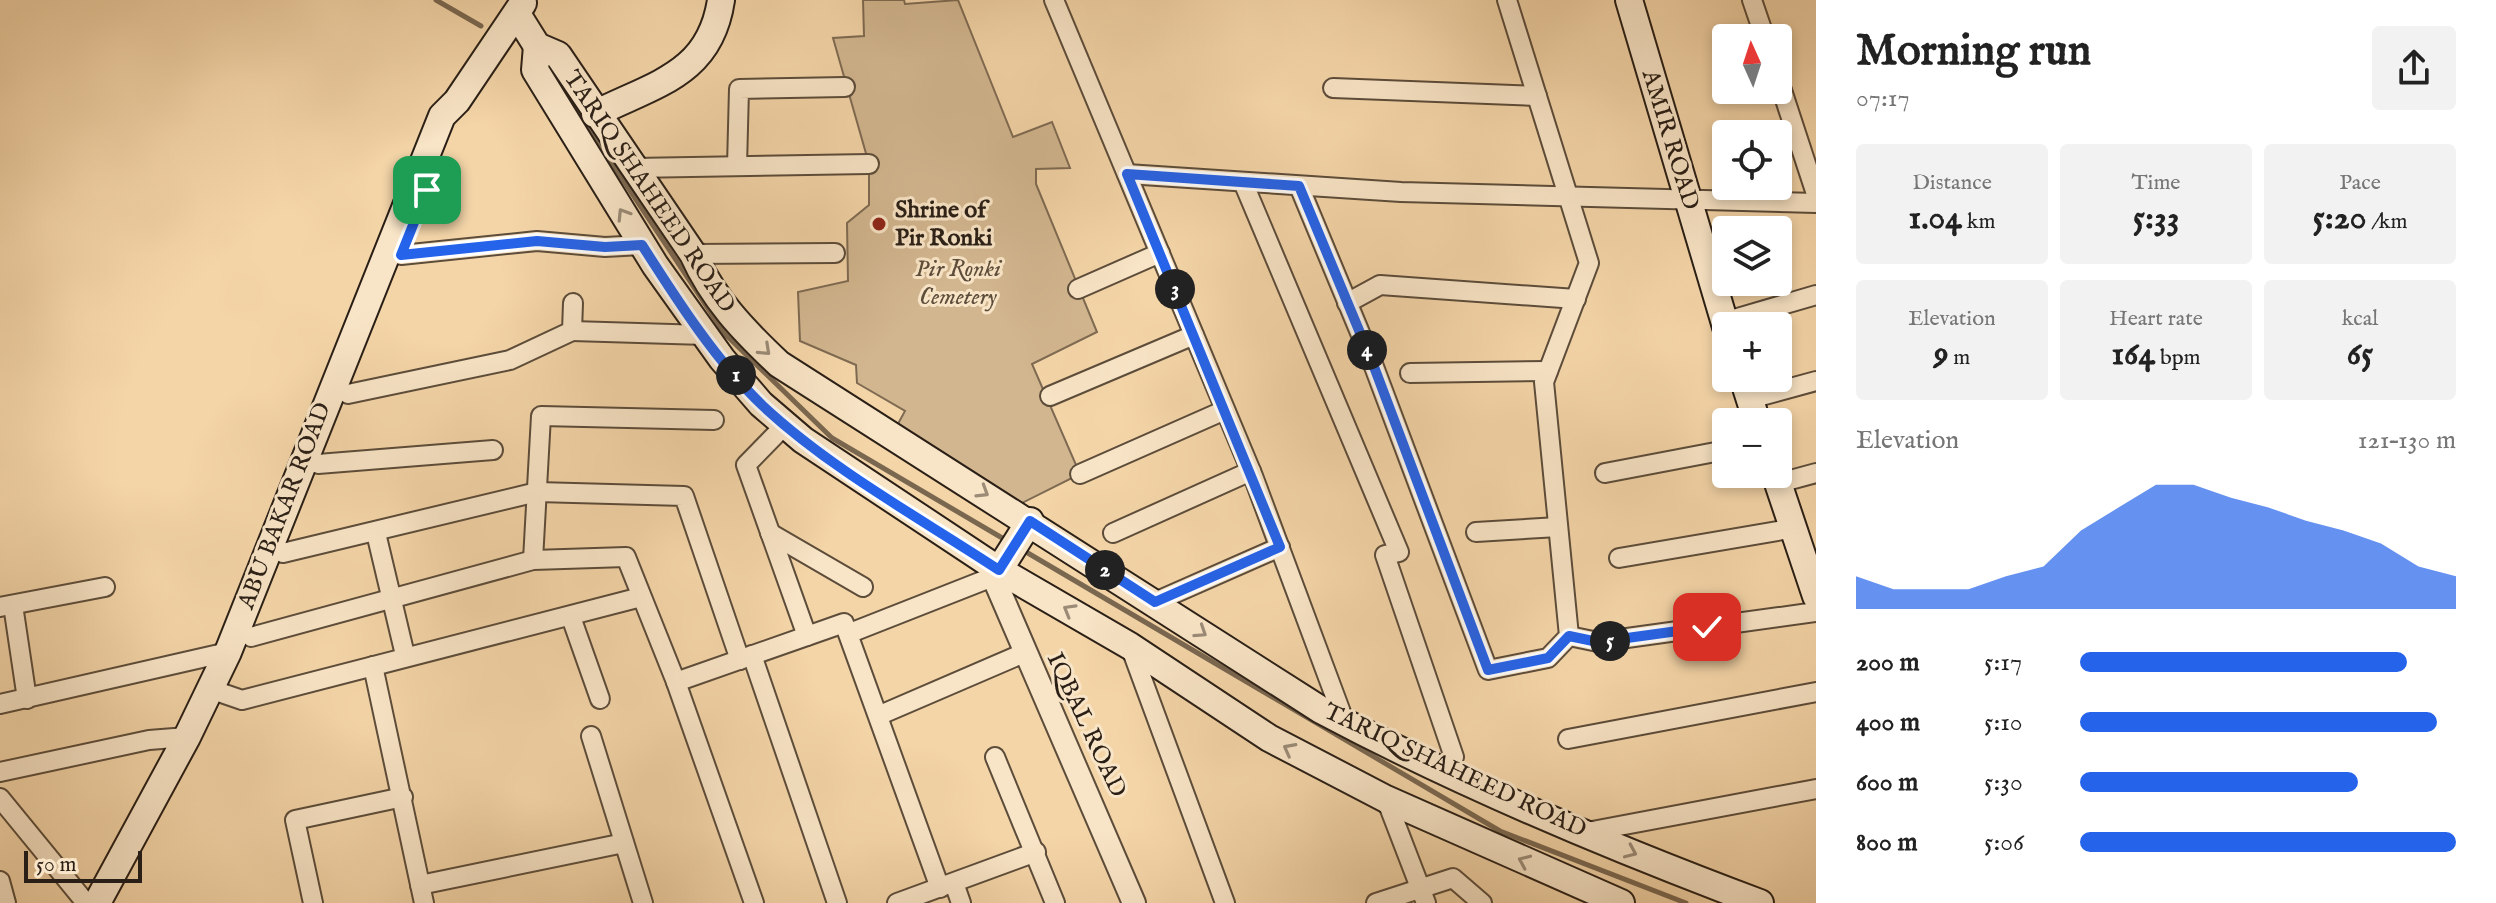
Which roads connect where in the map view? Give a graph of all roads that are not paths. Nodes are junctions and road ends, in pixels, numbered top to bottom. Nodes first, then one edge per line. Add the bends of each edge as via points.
1 (721, 0) edge
2 (1054, 0) edge
3 (1507, 0) edge
4 (1629, 0) edge
5 (1752, 0) edge
6 (521, 7) edge
7 (1760, 24) edge
8 (537, 46) junction
9 (845, 87) dead end
10 (1333, 88) dead end
11 (1537, 96) junction
12 (457, 101) junction
13 (1787, 104) edge
14 (595, 114) junction
15 (869, 164) dead end
16 (737, 166) junction
17 (633, 168) junction
18 (1127, 174) junction
19 (1243, 182) junction
20 (1299, 186) junction
21 (1816, 194) edge
22 (1569, 198) junction
23 (1688, 201) junction
24 (1816, 203) edge
25 (642, 245) junction
26 (835, 253) dead end
27 (1160, 253) junction
28 (693, 254) junction
29 (401, 255) junction
30 (1078, 289) dead end
31 (1816, 295) edge
32 (1576, 299) junction
33 (573, 303) dead end
34 (1347, 303) junction
35 (1721, 312) edge
36 (1763, 312) edge
37 (572, 331) junction
38 (705, 335) junction
39 (1194, 335) junction
40 (1548, 371) junction
41 (1410, 373) dead end
42 (1816, 381) edge
43 (348, 394) junction
44 (1050, 396) dead end
45 (1750, 400) edge
46 (1225, 410) junction
47 (714, 420) dead end
48 (785, 425) junction
49 (493, 450) dead end
50 (1712, 453) edge
51 (318, 464) junction
52 (1251, 471) junction
53 (1605, 473) dead end
54 (1816, 473) edge
55 (1080, 474) dead end
56 (1792, 476) edge
57 (1781, 488) edge
58 (537, 492) junction
59 (1029, 524) junction
60 (1558, 527) junction
61 (1795, 528) junction
62 (1476, 532) dead end
63 (376, 533) junction
64 (770, 533) junction
65 (1113, 533) dead end
66 (1280, 547) junction
67 (283, 553) junction
68 (1619, 558) dead end
69 (533, 560) junction
70 (1811, 562) edge
71 (999, 570) junction
72 (105, 587) dead end
73 (863, 587) dead end
74 (1816, 596) edge
75 (641, 597) junction
76 (394, 599) junction
77 (1155, 602) junction
78 (6, 606) edge
79 (1816, 612) edge
80 (571, 617) junction
81 (850, 633) junction
82 (807, 636) junction
83 (1569, 636) junction
84 (251, 637) junction
85 (1130, 646) junction
86 (228, 652) junction
87 (1024, 653) junction
88 (405, 655) junction
89 (746, 658) junction
90 (373, 666) junction
91 (676, 682) junction
92 (217, 692) junction
93 (1816, 692) edge
94 (27, 699) junction
95 (600, 699) dead end
96 (0, 704) edge
97 (880, 715) junction
98 (1345, 723) junction
99 (591, 736) dead end
100 (187, 737) junction
101 (1568, 739) dead end
102 (995, 757) dead end
103 (1447, 771) junction
104 (0, 772) edge
105 (1816, 789) edge
106 (403, 797) junction
107 (0, 798) edge
108 (1386, 799) junction
109 (1587, 832) junction
110 (624, 843) junction
111 (1036, 852) junction
112 (0, 881) edge
113 (947, 886) junction
114 (422, 894) edge
115 (1423, 895) edge
116 (6, 903) edge
117 (86, 903) edge
118 (97, 903) edge
119 (112, 903) edge
120 (313, 903) edge
121 (643, 903) edge
122 (754, 903) edge
123 (837, 903) edge
124 (897, 903) edge
125 (961, 903) edge
126 (1055, 903) edge
127 (1134, 903) edge
128 (1225, 903) edge
129 (1376, 903) edge
130 (1482, 903) edge
131 (1621, 903) edge
132 (1760, 903) edge

1 - 14 main road via 714,35 697,59 674,78
2 - 18 street
3 - 11 street
4 - 23 main road, AMIR ROAD
5 - 7 street
6 - 8 main road, TARIQ SHAHEED ROAD
6 - 12 main road, ABU BAKAR ROAD
8 - 14 main road, TARIQ SHAHEED ROAD via 558,55
25 -> 8 main road, TARIQ SHAHEED ROAD via 535,70
9 - 16 street via 739,89
10 - 11 street
11 - 22 street
12 - 29 main road, ABU BAKAR ROAD via 454,124
12 - 86 main road, ABU BAKAR ROAD via 442,116 419,171
13 - 21 street
14 - 17 main road, TARIQ SHAHEED ROAD
15 - 16 street
16 - 17 street
17 - 28 main road, TARIQ SHAHEED ROAD
18 - 19 street
18 - 27 street
19 - 20 street
19 - 103 street via 1399,552 1385,555 1454,757
20 - 22 street
20 - 34 street
22 - 23 street
22 - 32 street via 1589,263
23 - 24 street
23 - 35 main road, AMIR ROAD
25 - 29 street via 537,241
25 - 38 main road, TARIQ SHAHEED ROAD
26 - 28 street
27 - 30 street
27 - 39 street
28 -> 59 main road, TARIQ SHAHEED ROAD via 707,285 738,326 779,364
29 - 43 main road, ABU BAKAR ROAD
31 - 36 street
32 - 34 street via 1380,285
32 - 40 street
33 - 37 street
34 - 83 street via 1488,670 1548,658
37 - 38 street
37 - 43 street via 510,360
38 - 48 main road, TARIQ SHAHEED ROAD
39 - 44 street
39 - 46 street
40 - 41 street
40 - 60 street via 1544,382
42 - 45 street
43 - 51 main road, ABU BAKAR ROAD
46 - 52 street
46 - 55 street
47 - 58 street via 541,416
48 - 64 street via 746,465
48 - 71 main road, TARIQ SHAHEED ROAD
49 - 51 street
50 - 53 street
51 - 67 main road, ABU BAKAR ROAD
52 - 65 street
52 - 66 street
54 - 56 street
57 - 61 main road
58 - 63 street
58 - 69 street
58 - 89 street via 684,496
59 - 71 main road
59 - 77 main road, TARIQ SHAHEED ROAD
60 - 62 street
60 - 83 street
61 - 68 street
61 - 70 main road
63 - 67 street
63 - 76 street
64 - 73 street
64 - 82 street
66 - 77 street
66 - 98 street
67 - 84 main road, ABU BAKAR ROAD
69 - 75 street via 626,557
69 - 76 street
70 - 74 main road
71 - 81 street
85 -> 71 main road, TARIQ SHAHEED ROAD
71 - 87 street, IQBAL ROAD
72 - 78 street
75 - 80 street
75 - 91 street
76 - 84 street
76 - 88 street
77 -> 98 main road, TARIQ SHAHEED ROAD
78 - 94 street
79 - 83 street via 1598,642
80 - 88 street
80 - 95 street
81 - 82 street via 844,623
81 - 97 street
82 - 89 street
84 - 92 main road, ABU BAKAR ROAD
108 -> 85 main road, TARIQ SHAHEED ROAD via 1269,738
85 - 128 street
86 - 92 main road, ABU BAKAR ROAD
86 - 94 street
87 - 97 street
87 - 127 street, IQBAL ROAD
88 - 90 street
89 - 91 street
89 - 123 street
90 - 92 street via 242,700
90 - 106 street
91 - 122 street
92 - 100 main road, ABU BAKAR ROAD
92 - 119 main road, ABU BAKAR ROAD
93 - 101 street
94 - 96 street
97 - 113 street
98 - 103 main road, TARIQ SHAHEED ROAD
99 - 110 street
100 - 104 street via 149,740
100 - 118 main road, ABU BAKAR ROAD
102 - 111 street
103 - 109 main road, TARIQ SHAHEED ROAD
105 - 109 street
106 - 114 street
106 - 120 street via 295,820
107 - 117 street
108 - 115 street
131 -> 108 main road, TARIQ SHAHEED ROAD
109 -> 132 main road, TARIQ SHAHEED ROAD
110 - 114 street
110 - 121 street
111 - 113 street
111 - 126 street
112 - 116 street
113 - 124 street
113 - 125 street
115 - 129 street
115 - 130 street via 1453,878

